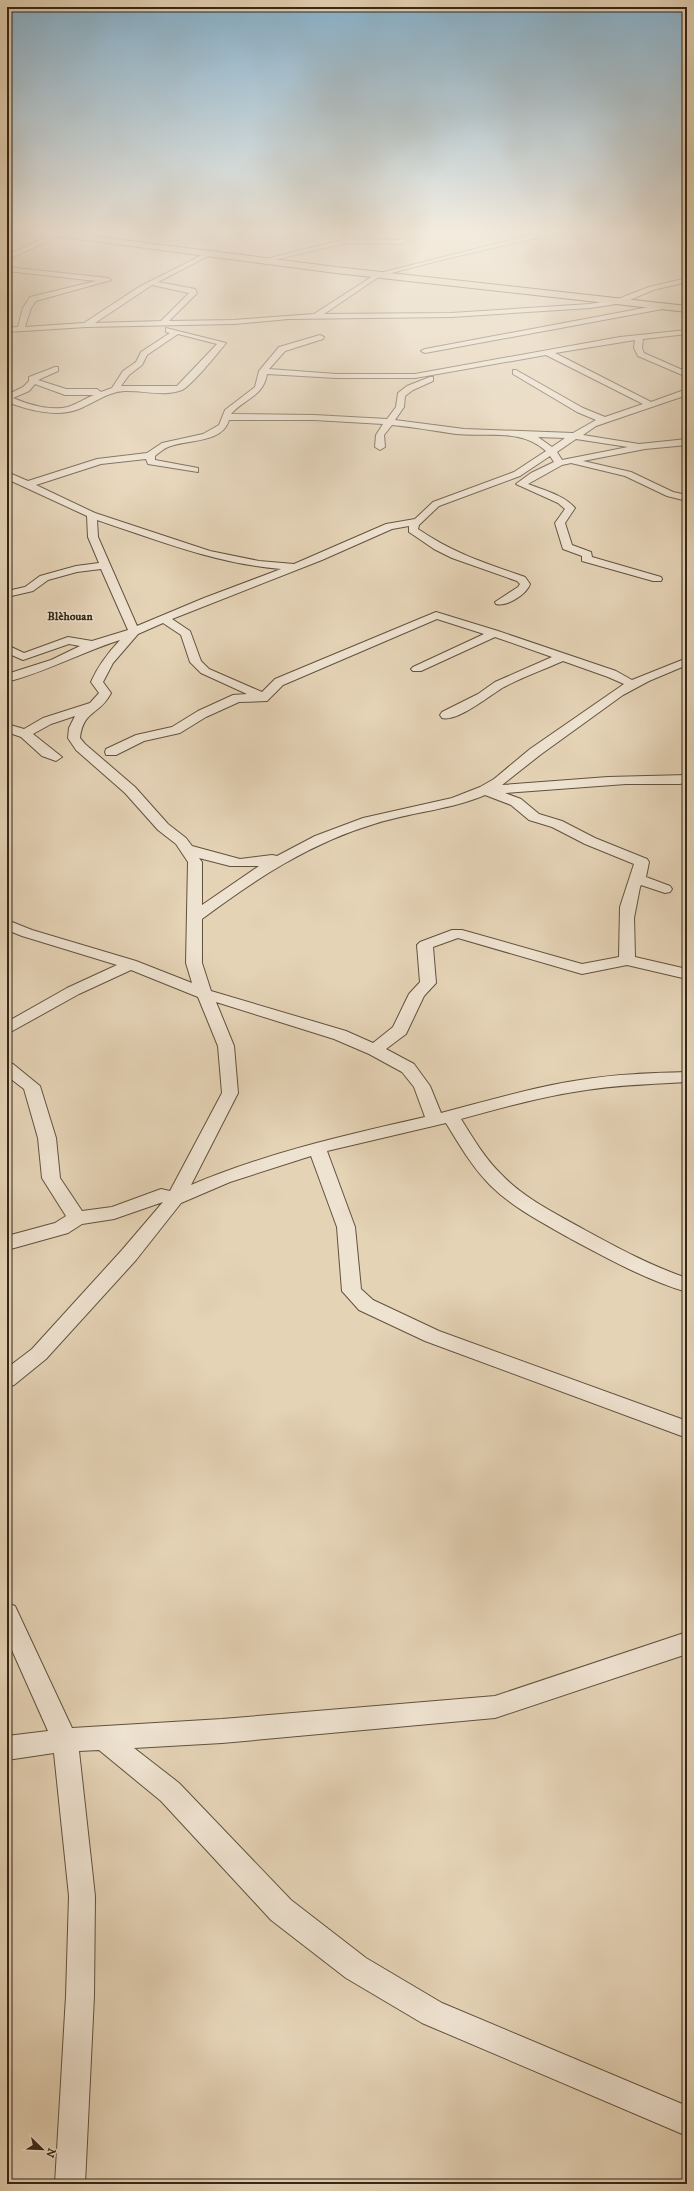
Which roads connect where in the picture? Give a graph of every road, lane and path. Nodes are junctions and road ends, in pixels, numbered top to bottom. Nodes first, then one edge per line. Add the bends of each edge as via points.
1 (176, 332) edge
2 (177, 332) edge
3 (525, 332) edge
4 (685, 332) edge
5 (320, 336) dead end
6 (639, 337) junction
7 (425, 351) dead end
8 (547, 352) junction
9 (55, 368) dead end
10 (264, 371) junction
11 (445, 372) junction
12 (516, 372) dead end
13 (687, 375) edge
14 (415, 376) junction
15 (34, 381) junction
16 (423, 382) junction
17 (115, 389) junction
18 (687, 392) edge
19 (7, 398) edge
20 (667, 399) junction
21 (687, 399) edge
22 (651, 405) junction
23 (226, 417) junction
24 (604, 420) junction
25 (393, 422) junction
26 (519, 434) junction
27 (574, 436) junction
28 (687, 442) edge
29 (645, 446) junction
30 (380, 447) dead end
31 (551, 452) junction
32 (151, 458) junction
33 (571, 460) junction
34 (559, 463) junction
35 (195, 470) dead end
36 (7, 475) edge
37 (30, 484) junction
38 (687, 498) edge
39 (92, 515) junction
40 (414, 524) junction
41 (104, 565) junction
42 (295, 567) junction
43 (657, 579) dead end
44 (7, 594) edge
45 (500, 602) dead end
46 (164, 619) junction
47 (134, 632) junction
48 (494, 633) junction
49 (92, 645) junction
50 (7, 648) edge
51 (562, 657) junction
52 (687, 661) edge
53 (417, 669) dead end
54 (7, 678) edge
55 (632, 684) junction
56 (263, 698) junction
57 (92, 706) junction
58 (446, 715) dead end
59 (7, 728) edge
60 (26, 735) junction
61 (7, 741) edge
62 (111, 752) dead end
63 (56, 757) dead end
64 (687, 779) edge
65 (485, 790) junction
66 (188, 850) junction
67 (297, 851) junction
68 (638, 879) junction
69 (665, 889) dead end
70 (193, 919) junction
71 (7, 924) edge
72 (626, 960) junction
73 (131, 964) junction
74 (687, 974) edge
75 (205, 994) junction
76 (7, 1029) edge
77 (375, 1050) junction
78 (7, 1068) edge
79 (687, 1077) edge
80 (443, 1118) junction
81 (316, 1148) junction
82 (175, 1199) junction
83 (77, 1218) junction
84 (7, 1242) edge
85 (687, 1285) edge
86 (7, 1379) edge
87 (687, 1430) edge
88 (7, 1613) edge
89 (687, 1643) edge
90 (103, 1738) junction
91 (65, 1740) junction
92 (7, 1748) edge
93 (687, 2121) edge
94 (70, 2184) edge

1 - 17 street via 144,354
2 - 17 street via 219,342 222,345 180,388
3 - 7 street
4 - 6 street
5 - 10 street via 282,349
6 - 8 street
6 - 13 street via 638,348 641,354
8 - 11 street
8 - 22 street
9 - 15 street via 32,379
10 - 14 street via 336,376
10 - 23 street via 258,389 228,412
11 - 14 street
11 - 16 street
12 - 24 street via 580,410
14 - 16 street
15 - 17 street via 77,394
15 - 19 street via 26,389
16 - 25 street via 401,395 400,407
17 - 19 street via 72,409 37,409
18 - 20 street
20 - 21 street
20 - 22 street
22 - 24 street
23 - 25 street via 279,416
23 - 32 street via 223,426 213,433 170,443
24 - 27 street
25 - 26 street via 455,431
25 - 30 street via 380,435
26 - 27 street
26 - 31 street via 534,438
27 - 29 street
27 - 31 street
28 - 29 street
29 - 33 street
31 - 34 street
31 - 40 street via 507,479 436,504
32 - 35 street
32 - 37 street via 100,461
33 - 34 street
33 - 38 street via 586,466 628,474 670,494
34 - 43 street via 521,484 561,501 570,508 560,523 567,547 587,554 586,559
36 - 37 street
37 - 39 street
39 - 41 street via 93,537
39 - 42 street via 208,554 259,564
40 - 42 street via 390,526
40 - 45 street via 413,530 438,547 521,579 525,584 523,589
41 - 44 street via 76,569 44,578 29,589
41 - 47 street
42 - 46 street
46 - 47 street
46 - 56 street via 186,633 196,662 205,671
47 - 49 street
47 - 57 street via 101,671 97,682 105,693 103,699
48 - 51 street
48 - 53 street
48 - 56 street via 436,615 278,682
49 - 50 street via 68,640 23,658
49 - 54 street via 55,662
51 - 55 street via 612,674
51 - 58 street via 499,685 482,697
52 - 55 street
55 - 65 street via 528,756
56 - 62 street via 237,698 202,714 176,730 140,738
57 - 60 street via 47,722
57 - 66 street via 77,721 74,738 80,747 130,790
59 - 60 street
60 - 61 street
60 - 63 street via 47,753
64 - 65 street via 668,782 627,780 525,790
65 - 67 street via 464,799 368,821 327,836
65 - 68 street via 516,802 534,818 557,824 590,841 642,862
66 - 67 street via 224,862 240,864 259,864
66 - 70 street via 195,862
67 - 70 street via 277,860 239,884
68 - 69 street
68 - 72 street via 628,901
70 - 75 street via 194,963
71 - 73 street via 28,933
72 - 74 street
72 - 77 street via 582,969 457,933 425,945 428,983 416,994 400,1030
73 - 75 street
73 - 76 street via 73,991
75 - 77 street via 311,1026
75 - 82 street via 226,1046 230,1093
77 - 80 street via 408,1068
78 - 83 street via 32,1086 47,1138 52,1178
79 - 80 street via 581,1085 521,1097
80 - 81 street
80 - 85 street via 502,1186 548,1217 597,1244 657,1276
81 - 82 street via 224,1178
81 - 87 street via 346,1227 352,1291 366,1305 432,1336
82 - 83 street via 161,1195 114,1213
82 - 86 street via 129,1255 39,1354
83 - 84 street via 61,1228
88 - 91 street
89 - 90 street via 495,1707 222,1731
90 - 91 street
90 - 93 street via 170,1792 281,1910 356,1968 432,2013
91 - 92 street
91 - 94 street via 82,1896 80,1996

